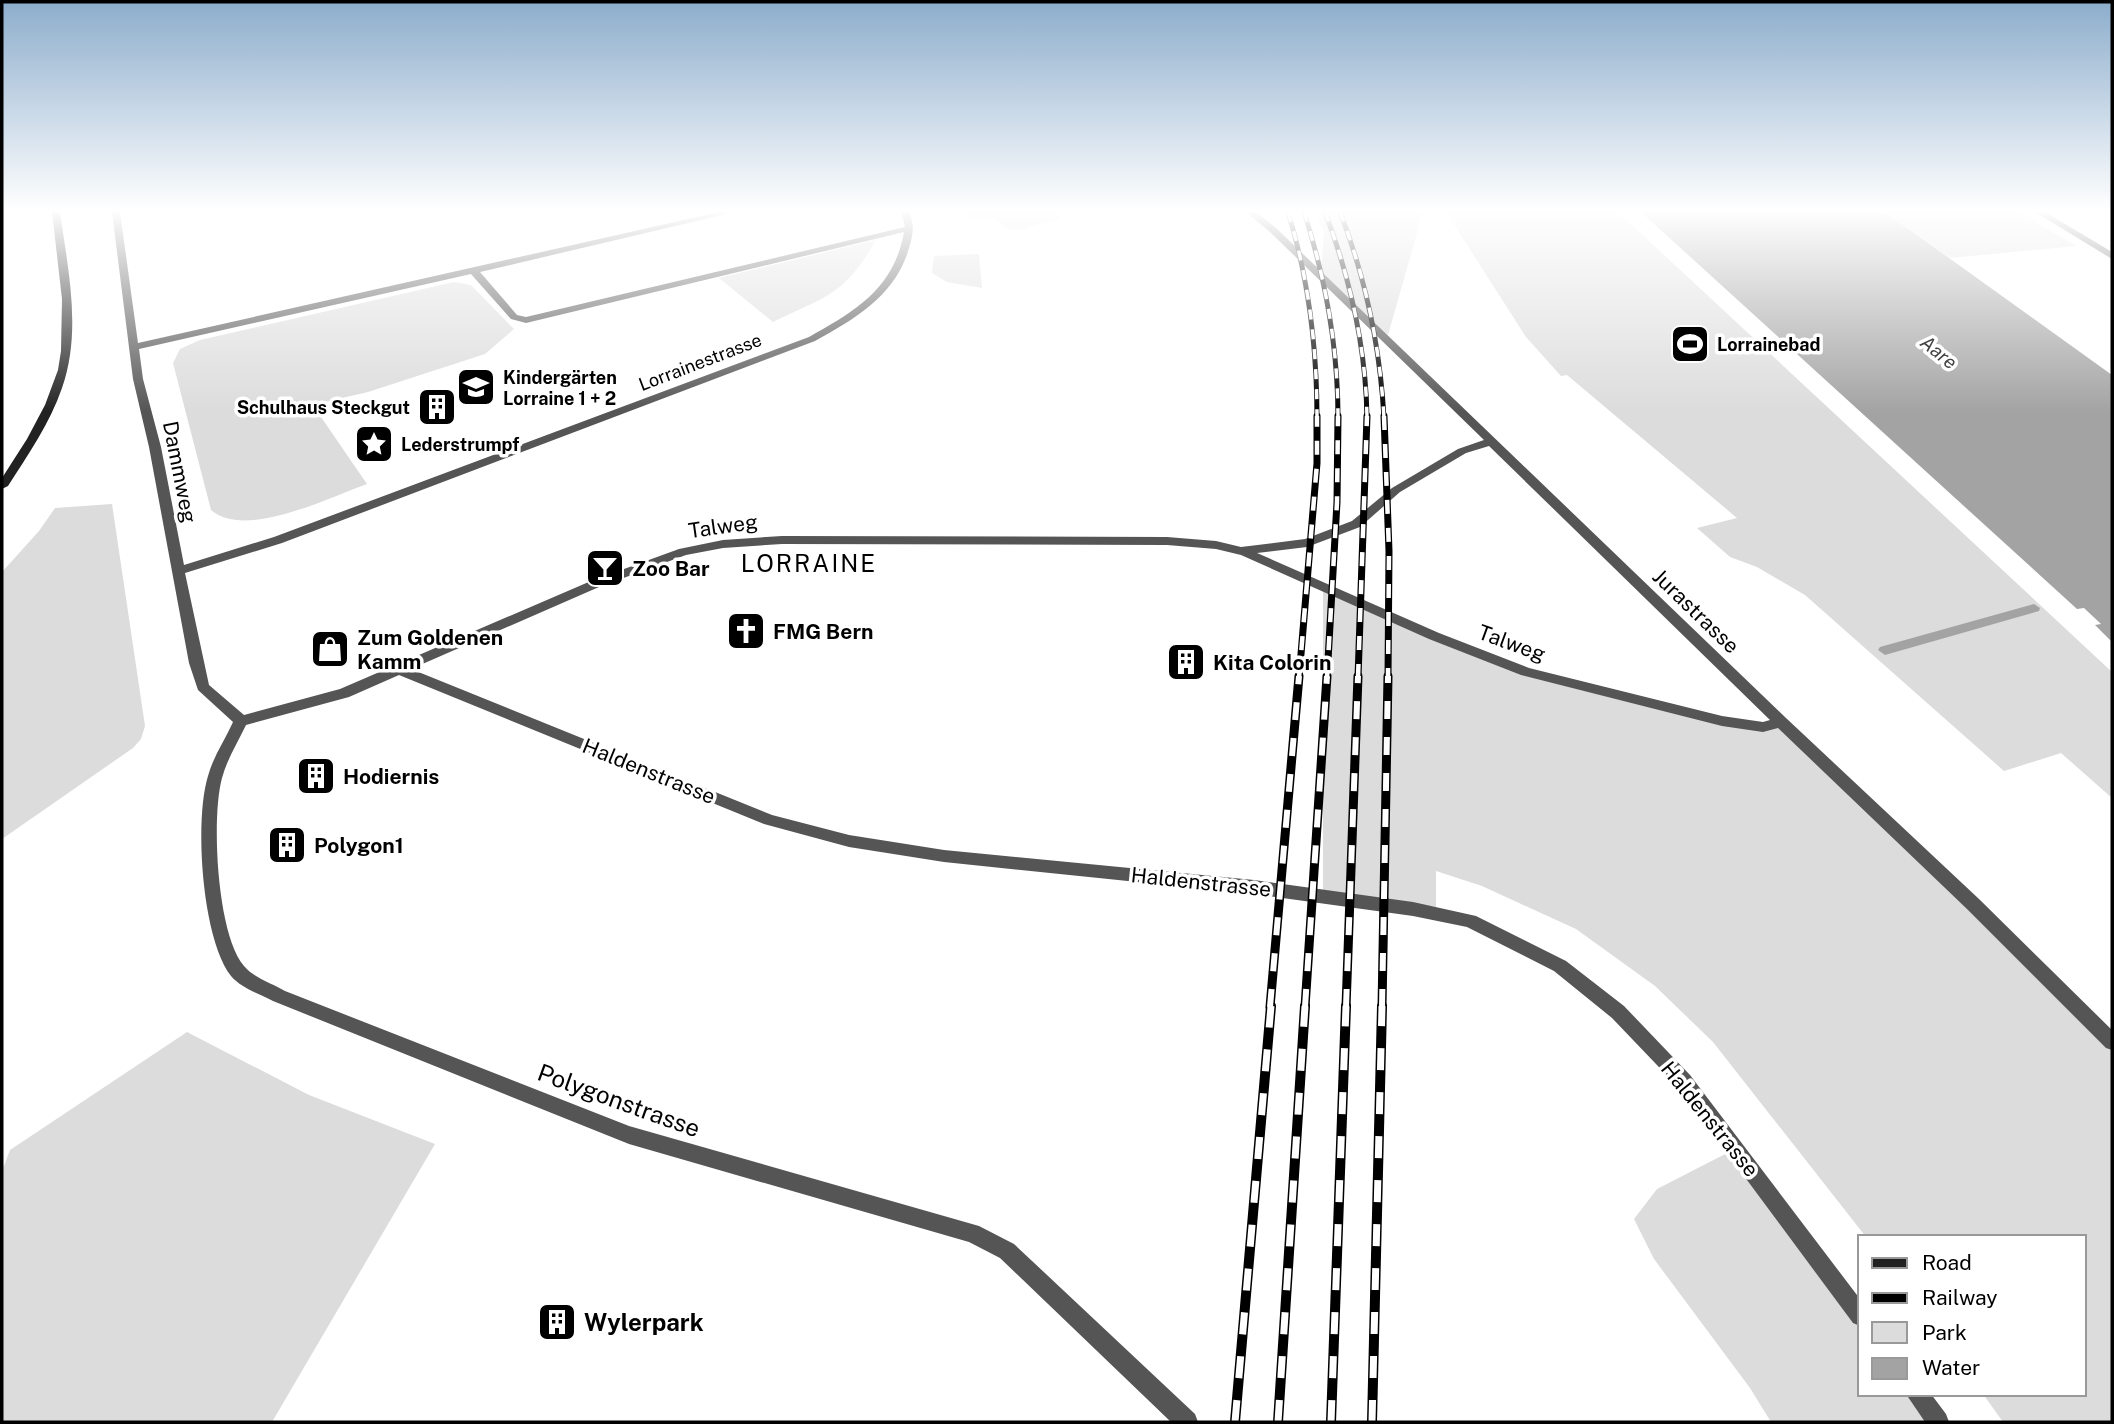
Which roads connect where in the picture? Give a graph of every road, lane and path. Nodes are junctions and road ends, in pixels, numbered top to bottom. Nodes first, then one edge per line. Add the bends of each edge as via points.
1 (64, 278) edge
2 (125, 278) edge
3 (437, 278) edge
4 (479, 278) edge
5 (699, 278) edge
6 (891, 278) edge
7 (1323, 278) edge
8 (135, 347) junction
9 (1490, 442) junction
10 (2, 486) edge
11 (1241, 551) junction
12 (178, 571) junction
13 (400, 670) junction
14 (242, 721) junction
15 (1782, 722) junction
16 (2112, 1042) edge
17 (1858, 1313) edge
18 (1918, 1396) edge
19 (1187, 1422) edge
20 (1938, 1422) edge

1 - 10 main road via 66,352 60,379 30,444
2 - 8 street, Dammweg
3 - 8 street
4 - 5 street via 514,317 526,320
6 - 12 street, Lorrainestrasse via 863,309 812,339 278,540
7 - 9 street, Jurastrasse
8 - 12 street, Dammweg
9 - 11 street, Talweg via 1462,451 1396,489 1348,528 1307,543
9 - 15 street, Jurastrasse
11 - 13 street, Talweg via 1167,541 782,540 723,544 630,570
11 - 15 street, Talweg via 1525,672 1722,721 1763,727
12 - 14 street, Dammweg via 203,687
13 - 14 street, Talweg via 344,693
13 - 17 street, Haldenstrasse via 769,820 849,841 944,856 1254,887 1470,921 1560,966 1618,1012 1684,1081
14 - 19 street, Polygonstrasse via 214,782 212,810 215,914 222,944 239,972 279,996 629,1135 972,1233 1007,1251
15 - 16 street, Jurastrasse
18 - 20 street

